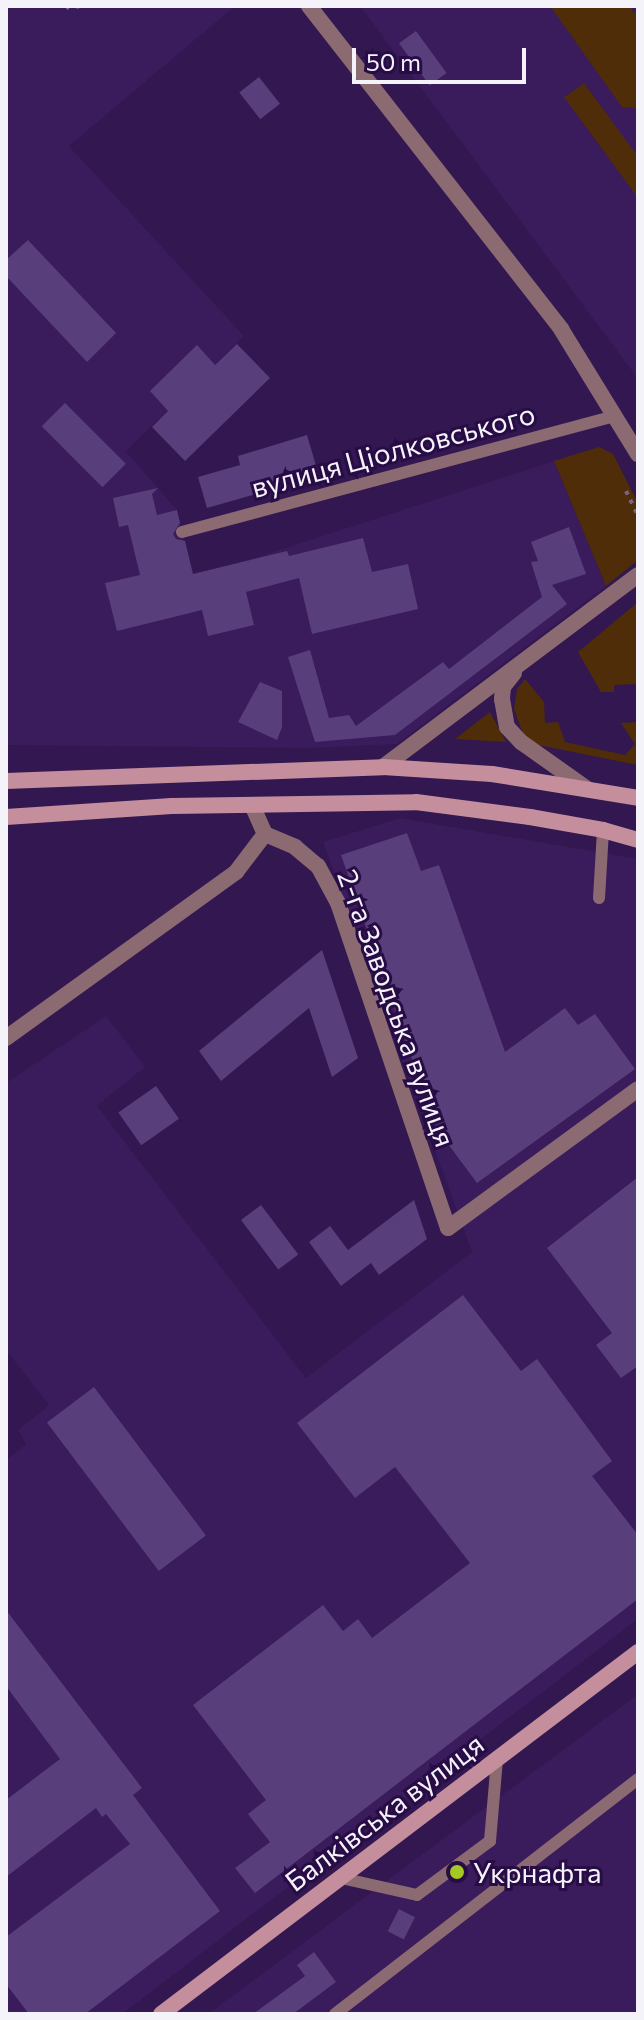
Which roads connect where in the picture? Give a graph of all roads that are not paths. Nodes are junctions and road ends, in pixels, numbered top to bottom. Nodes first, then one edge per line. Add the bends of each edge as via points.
1 (309, 6) edge
2 (616, 416) junction
3 (638, 454) edge
4 (182, 532) dead end
5 (638, 575) edge
6 (517, 667) junction
7 (383, 767) junction
8 (6, 781) edge
9 (586, 788) junction
10 (638, 798) edge
11 (252, 805) junction
12 (6, 817) edge
13 (603, 830) junction
14 (265, 834) junction
15 (638, 840) edge
16 (599, 898) dead end
17 (6, 1038) edge
18 (638, 1089) edge
19 (638, 1652) edge
20 (497, 1759) junction
21 (638, 1779) edge
22 (341, 1878) junction
23 (161, 2014) edge
24 (335, 2014) edge

1 - 2 street via 561,329
2 - 3 street
2 - 4 lane, вулиця Ціолковського
5 - 6 street
6 - 7 street
6 - 9 street via 503,687 507,727
7 - 8 street
7 - 9 street via 492,774
9 - 10 street
11 - 12 street
11 - 13 street via 416,802
11 - 14 street
13 - 15 street
13 - 16 lane
14 - 17 street via 236,872
14 - 18 street, 2-га Заводська вулиця via 295,847 318,866 338,903 448,1228
19 - 20 street, Балківська вулиця
20 - 22 street, Балківська вулиця
20 - 22 lane via 490,1841 417,1895
21 - 24 lane
22 - 23 street, Балківська вулиця

